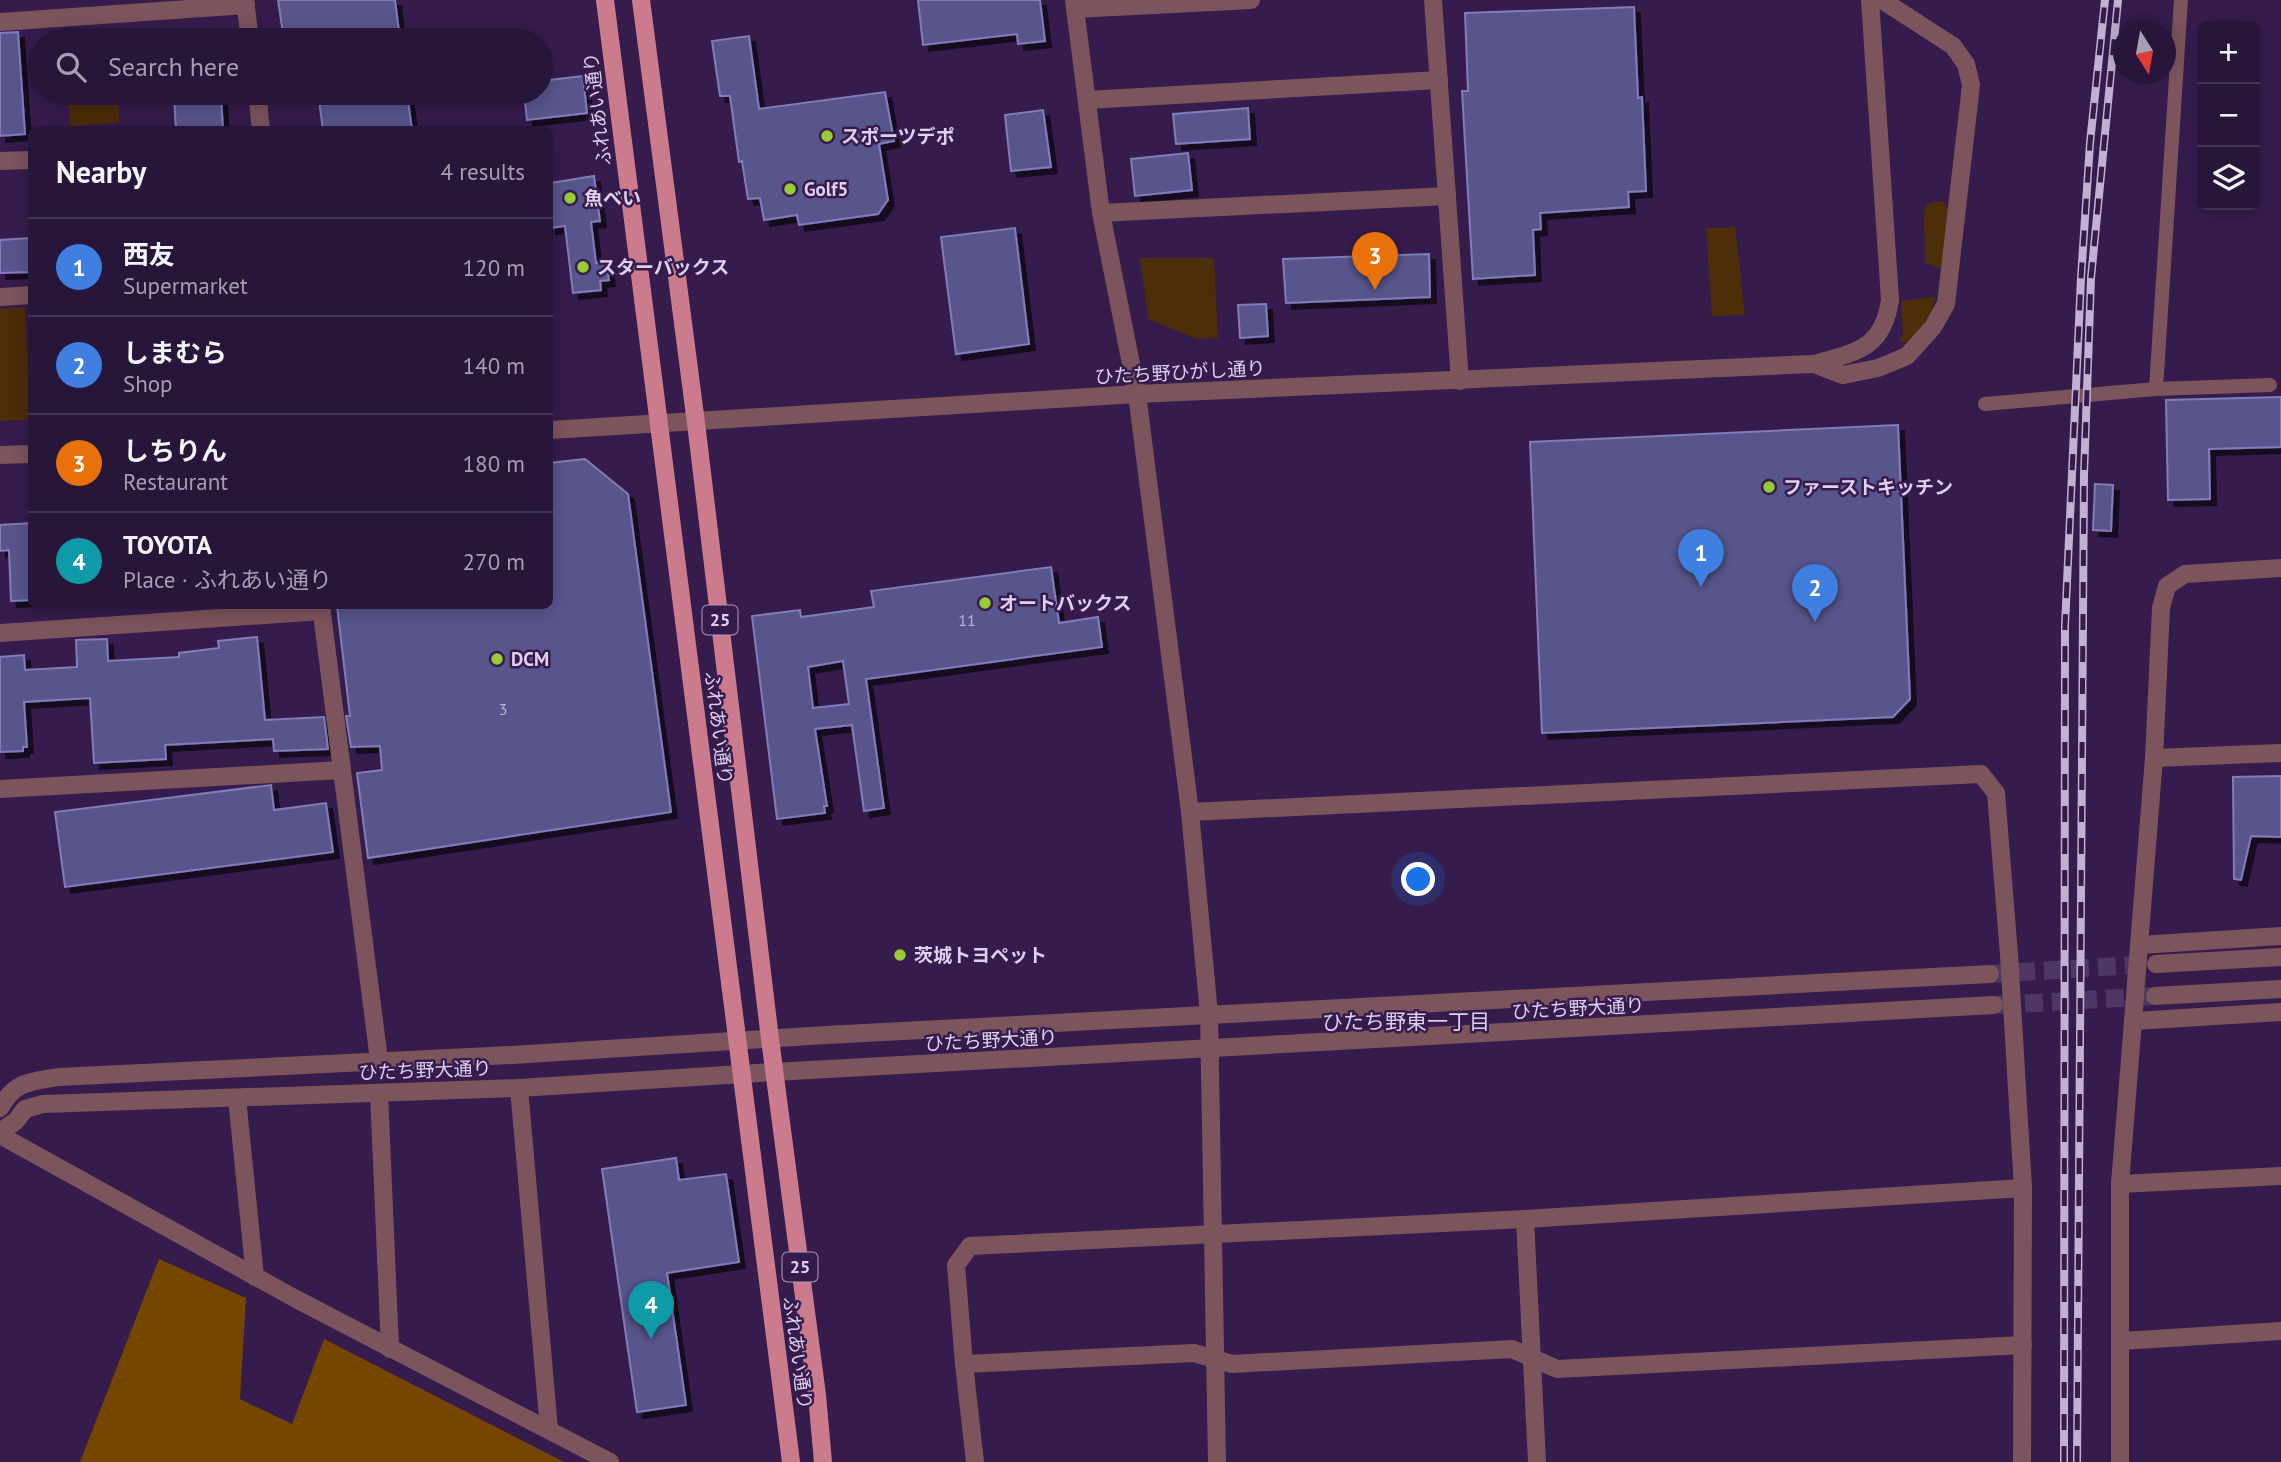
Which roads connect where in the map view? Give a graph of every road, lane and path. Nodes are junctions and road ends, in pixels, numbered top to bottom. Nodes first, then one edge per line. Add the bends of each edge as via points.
1 (606, 0) edge
2 (641, 0) edge
3 (1251, 0) edge
4 (1433, 0) edge
5 (1870, 0) edge
6 (1882, 0) edge
7 (2181, 0) edge
8 (245, 2) edge
9 (1075, 5) edge
10 (0, 22) edge
11 (248, 28) edge
12 (1439, 80) junction
13 (1087, 100) junction
14 (258, 105) edge
15 (261, 126) edge
16 (28, 160) edge
17 (0, 161) edge
18 (1447, 196) junction
19 (1101, 214) junction
20 (28, 295) edge
21 (0, 297) edge
22 (1814, 364) junction
23 (1460, 381) junction
24 (2270, 385) dead end
25 (2155, 389) junction
26 (1137, 394) junction
27 (1985, 404) dead end
28 (696, 423) junction
29 (658, 424) junction
30 (553, 430) edge
31 (28, 454) edge
32 (0, 456) edge
33 (2281, 568) edge
34 (308, 609) edge
35 (321, 609) edge
36 (0, 633) edge
37 (2281, 753) edge
38 (2154, 758) junction
39 (342, 770) junction
40 (0, 789) edge
41 (1189, 812) junction
42 (2281, 936) edge
43 (2140, 945) junction
44 (2281, 957) edge
45 (2156, 964) tunnel mouth
46 (1990, 974) tunnel mouth
47 (2281, 989) edge
48 (2155, 996) tunnel mouth
49 (1993, 1005) tunnel mouth
50 (2281, 1012) edge
51 (1209, 1014) junction
52 (2134, 1021) junction
53 (770, 1039) junction
54 (738, 1040) junction
55 (1209, 1049) junction
56 (379, 1060) junction
57 (774, 1072) junction
58 (742, 1074) junction
59 (519, 1088) junction
60 (379, 1093) junction
61 (237, 1098) junction
62 (0, 1108) edge
63 (0, 1134) edge
64 (2281, 1176) edge
65 (2120, 1184) junction
66 (2023, 1188) junction
67 (1525, 1219) junction
68 (1213, 1233) junction
69 (255, 1277) junction
70 (2281, 1331) edge
71 (2122, 1341) junction
72 (2023, 1345) junction
73 (390, 1349) junction
74 (1531, 1356) junction
75 (1216, 1358) junction
76 (964, 1364) junction
77 (549, 1429) junction
78 (610, 1462) edge
79 (791, 1462) edge
80 (823, 1462) edge
81 (975, 1462) edge
82 (1217, 1462) edge
83 (1537, 1462) edge
84 (2022, 1462) edge
85 (2120, 1462) edge

1 - 29 main road, ふれあい通り / 25
2 - 28 main road, ふれあい通り / 25
3 - 9 street
4 - 12 street
5 - 22 street via 1890,300 1882,332 1869,345
6 - 22 street via 1953,46 1966,64 1970,85 1946,303 1933,327 1907,356 1843,375
7 - 25 street
8 - 10 street
8 - 11 street
9 - 13 street
12 - 13 street
12 - 18 street
13 - 19 street
14 - 15 street
16 - 17 street
18 - 19 street
18 - 23 street
19 - 26 street
20 - 21 street
22 - 23 street, ひたち野ひがし通り
23 - 26 street, ひたち野ひがし通り
24 - 25 street
25 - 27 street
26 - 28 street, ひたち野ひがし通り
26 - 41 street
28 - 29 street, ひたち野ひがし通り
28 - 53 main road, ふれあい通り / 25
29 - 30 street, ひたち野ひがし通り
29 - 54 main road, ふれあい通り / 25
31 - 32 street
33 - 38 street via 2185,574 2167,586 2161,608
34 - 36 street
35 - 39 street
37 - 38 street
38 - 43 street
39 - 40 street
39 - 56 street
41 - 51 street
41 - 66 street via 1981,774 1996,793
42 - 43 street
43 - 52 street
44 - 45 street
46 - 51 street, ひたち野大通り
47 - 48 street
49 - 55 street, ひたち野大通り
50 - 52 street
51 - 53 street, ひたち野大通り
51 - 55 street
52 - 65 street
53 - 54 street, ひたち野大通り
53 - 57 main road, ふれあい通り / 25
54 - 56 street, ひたち野大通り
54 - 58 main road, ふれあい通り / 25
55 - 57 street, ひたち野大通り
55 - 68 street
56 - 62 street, ひたち野大通り via 58,1077 21,1084
57 - 58 street, ひたち野大通り
57 - 80 main road, ふれあい通り / 25
58 - 59 street, ひたち野大通り
58 - 79 main road, ふれあい通り / 25
59 - 60 street, ひたち野大通り
59 - 77 street
60 - 61 street, ひたち野大通り
60 - 73 street
61 - 63 street, ひたち野大通り via 43,1104 25,1109
61 - 69 street
63 - 69 street
64 - 65 street
65 - 71 street
66 - 67 street
66 - 72 street
67 - 68 street
67 - 74 street
68 - 75 street
68 - 76 street via 970,1246 956,1265
69 - 73 street
70 - 71 street
71 - 85 street
72 - 74 street via 1557,1369
72 - 84 street
73 - 77 street
74 - 75 street via 1512,1349 1232,1364
74 - 83 street
75 - 76 street via 1194,1353
75 - 82 street
76 - 81 street
77 - 78 street

